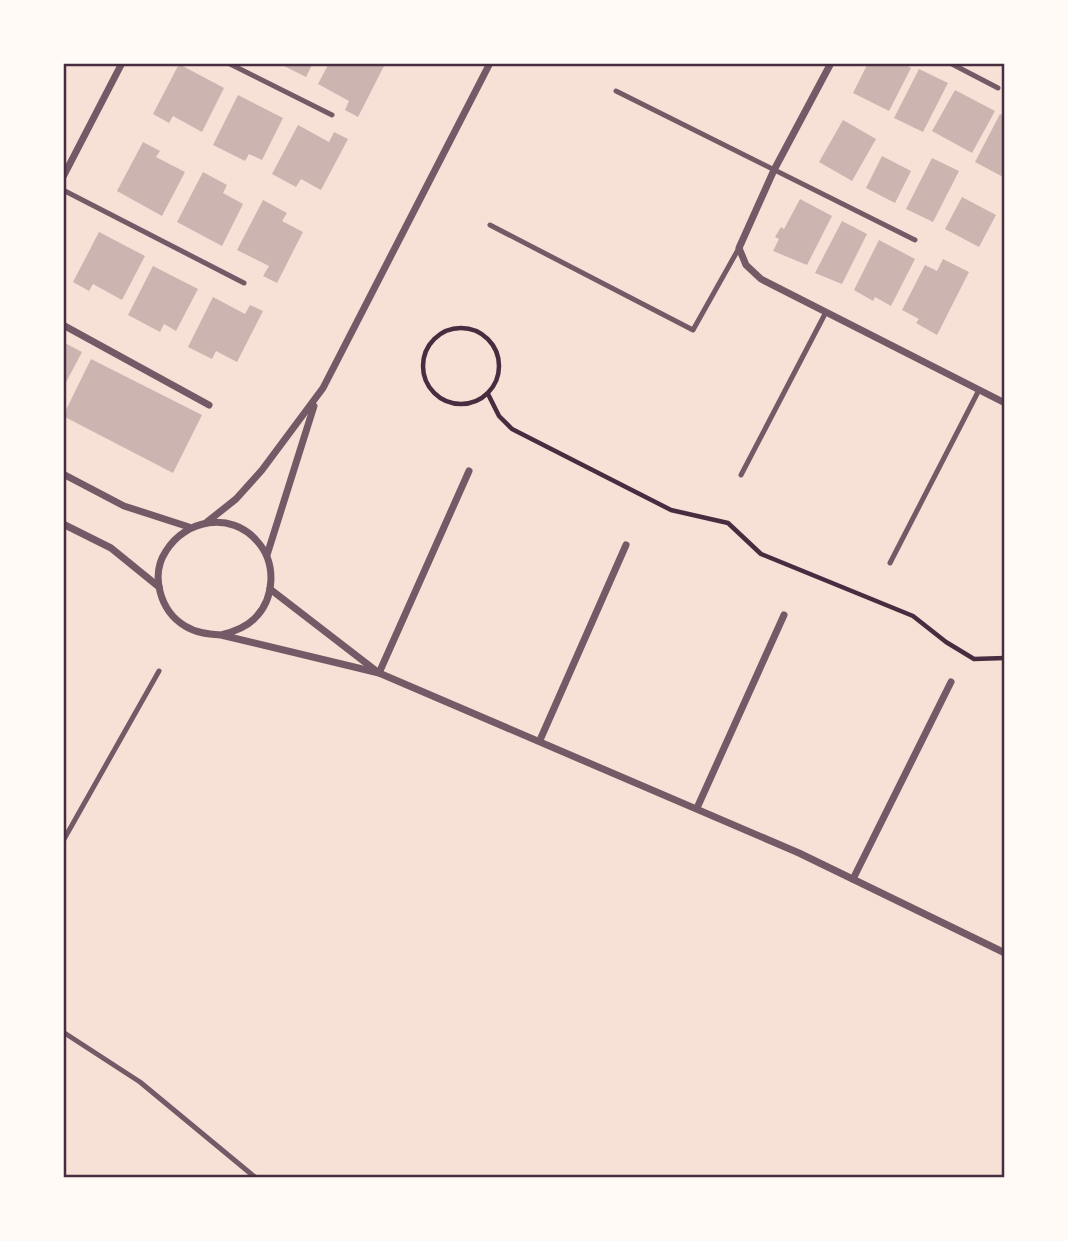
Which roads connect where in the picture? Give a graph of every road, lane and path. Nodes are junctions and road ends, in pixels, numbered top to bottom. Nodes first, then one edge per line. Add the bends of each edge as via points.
1 (122, 63) edge
2 (228, 63) edge
3 (490, 63) edge
4 (831, 63) edge
5 (950, 63) edge
6 (998, 88) dead end
7 (616, 91) dead end
8 (332, 115) dead end
9 (774, 170) junction
10 (63, 177) edge
11 (63, 190) edge
12 (490, 225) dead end
13 (915, 240) dead end
14 (739, 248) junction
15 (244, 283) dead end
16 (825, 312) junction
17 (63, 325) edge
18 (979, 390) junction
19 (488, 394) junction
20 (315, 402) junction
21 (1005, 403) edge
22 (209, 405) dead end
23 (469, 471) dead end
24 (63, 474) edge
25 (741, 475) dead end
26 (207, 522) junction
27 (63, 524) edge
28 (189, 527) junction
29 (626, 545) dead end
30 (267, 555) junction
31 (890, 563) dead end
32 (159, 587) junction
33 (271, 589) junction
34 (784, 615) dead end
35 (221, 635) junction
36 (1005, 658) edge
37 (159, 671) dead end
38 (379, 673) junction
39 (951, 682) dead end
40 (540, 740) junction
41 (697, 808) junction
42 (63, 841) edge
43 (853, 879) junction
44 (1005, 953) edge
45 (63, 1032) edge
46 (256, 1178) edge

1 - 10 street
2 - 8 lane
3 - 20 street
4 - 9 street
5 - 6 lane
7 - 9 lane
9 - 13 lane
9 - 14 street
11 - 15 lane
12 - 14 lane via 693,330
14 - 16 street via 746,265 761,279
16 - 18 street
16 - 25 lane
17 - 22 street
18 - 21 street
18 - 31 lane
19 - 19 path via 466,405 442,400 432,392 425,381 423,356 437,336 461,327 485,336 494,346 499,371
19 - 36 path via 499,416 524,436 671,510 729,523 761,554 913,616 974,660
20 - 26 street via 266,466
20 - 30 street
23 - 38 street
24 - 28 street via 124,506
26 - 28 street
26 - 30 street via 243,530
27 - 32 street via 111,548
28 - 32 street via 163,554
29 - 40 street
30 - 33 street
32 - 35 street via 173,616 186,627
33 - 35 street via 254,620
33 - 38 street
34 - 41 street
35 - 38 street
37 - 42 lane
38 - 40 street
39 - 43 street
40 - 41 street
41 - 43 street
43 - 44 street
45 - 46 lane via 140,1082

